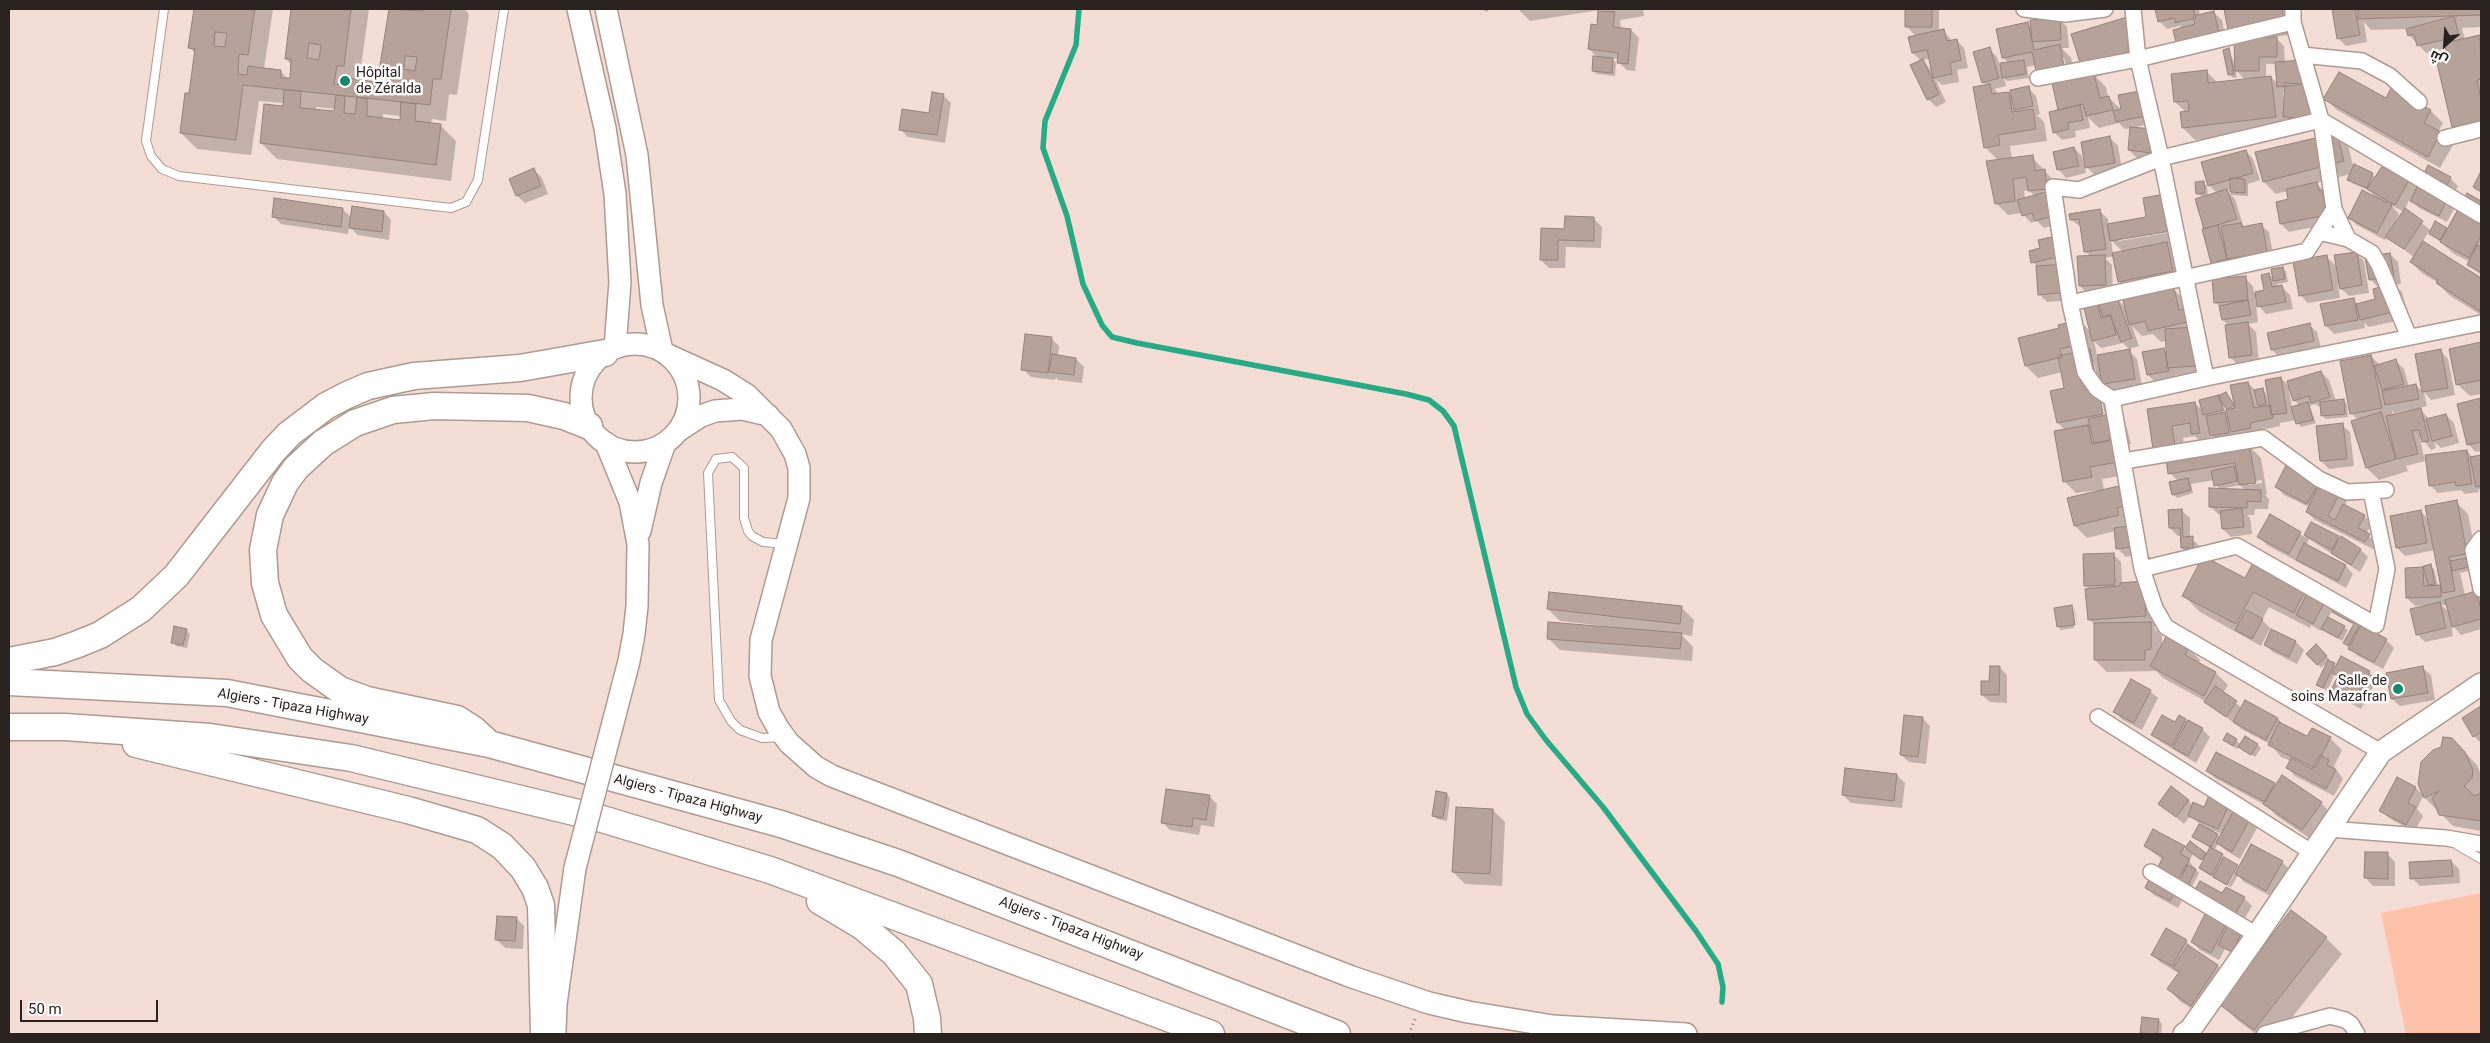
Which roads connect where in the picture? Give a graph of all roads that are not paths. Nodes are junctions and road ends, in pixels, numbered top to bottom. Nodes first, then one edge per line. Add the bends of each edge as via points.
1 (164, 9) edge
2 (504, 9) edge
3 (578, 9) edge
4 (606, 9) edge
5 (2024, 9) edge
6 (2105, 9) edge
7 (2133, 9) edge
8 (2064, 12) edge
9 (2293, 15) edge
10 (2302, 55) junction
11 (2138, 58) junction
12 (2038, 78) dead end
13 (2419, 102) dead end
14 (2321, 120) junction
15 (2481, 129) edge
16 (2445, 138) dead end
17 (2161, 158) junction
18 (2334, 209) junction
19 (2481, 215) edge
20 (2319, 232) junction
21 (2348, 239) junction
22 (2187, 278) junction
23 (2070, 303) junction
24 (2481, 323) edge
25 (2409, 337) junction
26 (610, 350) junction
27 (665, 353) junction
28 (2206, 378) junction
29 (2112, 399) junction
30 (769, 415) junction
31 (598, 435) junction
32 (672, 437) junction
33 (2124, 461) junction
34 (2481, 539) edge
35 (638, 544) junction
36 (787, 544) junction
37 (2142, 570) junction
38 (2481, 589) edge
39 (9, 661) edge
40 (9, 682) edge
41 (2481, 684) edge
42 (2098, 717) dead end
43 (9, 727) edge
44 (65, 727) junction
45 (784, 736) junction
46 (489, 744) junction
47 (2381, 752) junction
48 (2329, 830) junction
49 (2446, 838) junction
50 (2481, 844) edge
51 (2313, 853) junction
52 (2481, 859) edge
53 (770, 870) junction
54 (2152, 872) dead end
55 (2257, 934) junction
56 (2188, 1033) edge
57 (544, 1034) edge
58 (555, 1034) edge
59 (928, 1034) edge
60 (1211, 1034) edge
61 (1337, 1034) edge
62 (1686, 1034) edge
63 (2265, 1034) edge
64 (2357, 1034) edge

1 - 2 lane via 146,141 151,156 162,169 179,176 451,208 466,202 478,180
3 - 26 street via 605,128 615,194 620,282
4 - 27 street via 637,156 652,305
5 - 8 street
6 - 8 street
7 - 11 street
9 - 10 street
9 - 11 street
10 - 13 street via 2362,61 2390,76
10 - 14 street
11 - 12 street
11 - 17 street
14 - 17 street
14 - 18 street
14 - 19 street
15 - 16 street
17 - 22 street
17 - 23 street via 2078,190 2053,187
18 - 20 street
18 - 21 street
20 - 21 street
20 - 22 street via 2307,251
21 - 25 street via 2372,253 2380,265
22 - 23 street
22 - 28 street
23 - 29 street via 2085,372 2097,389
24 - 25 street
25 - 28 street
26 - 27 street via 639,344
26 - 31 street via 596,361 584,381 582,404
26 - 39 highway via 520,368 414,376 376,384 347,395 320,410 289,434 176,576 141,609 107,631 78,644 56,652
27 - 30 street via 735,387
27 - 32 street via 682,371 689,391 688,412
28 - 29 street
29 - 33 street
30 - 32 street via 742,409 714,411 701,416
30 - 36 street via 789,441 799,468 799,498
31 - 32 street via 615,448 636,452 656,448
31 - 35 street via 621,475
31 - 46 highway via 564,416 520,408 434,406 380,414 339,432 308,456 285,483 270,515 263,550 265,583 274,615 300,658 340,690 367,700 457,719
32 - 35 street via 648,496
33 - 37 street
33 - 37 street via 2263,438 2320,479 2340,489 2347,492 2379,491 2387,569 2376,625 2236,546
34 - 38 street via 2473,550
35 - 58 street, bridge via 634,634 575,868 556,1004
36 - 45 street via 759,658 763,694 769,712
36 - 45 lane via 763,542 752,536 744,518 744,468 732,457 716,459 708,473 719,700 731,722 740,730 762,738
37 - 47 street via 2155,608 2166,627
40 - 46 highway, Algiers - Tipaza Highway via 227,693
41 - 47 street
42 - 51 street
43 - 44 highway
44 - 53 highway via 210,736 351,758 599,818
44 - 57 highway via 408,810 477,830 490,838 523,868 538,895 542,915
45 - 62 street via 802,756 832,776 1390,990 1451,1008 1552,1026
46 - 61 highway, Algiers - Tipaza Highway via 780,824 889,860
47 - 48 street
48 - 49 street
48 - 51 street
49 - 50 street
49 - 52 lane
51 - 55 street
53 - 59 highway via 862,926 894,953 919,984 928,1018
53 - 60 highway
54 - 55 street
55 - 56 street
63 - 64 street via 2330,1016 2345,1020

